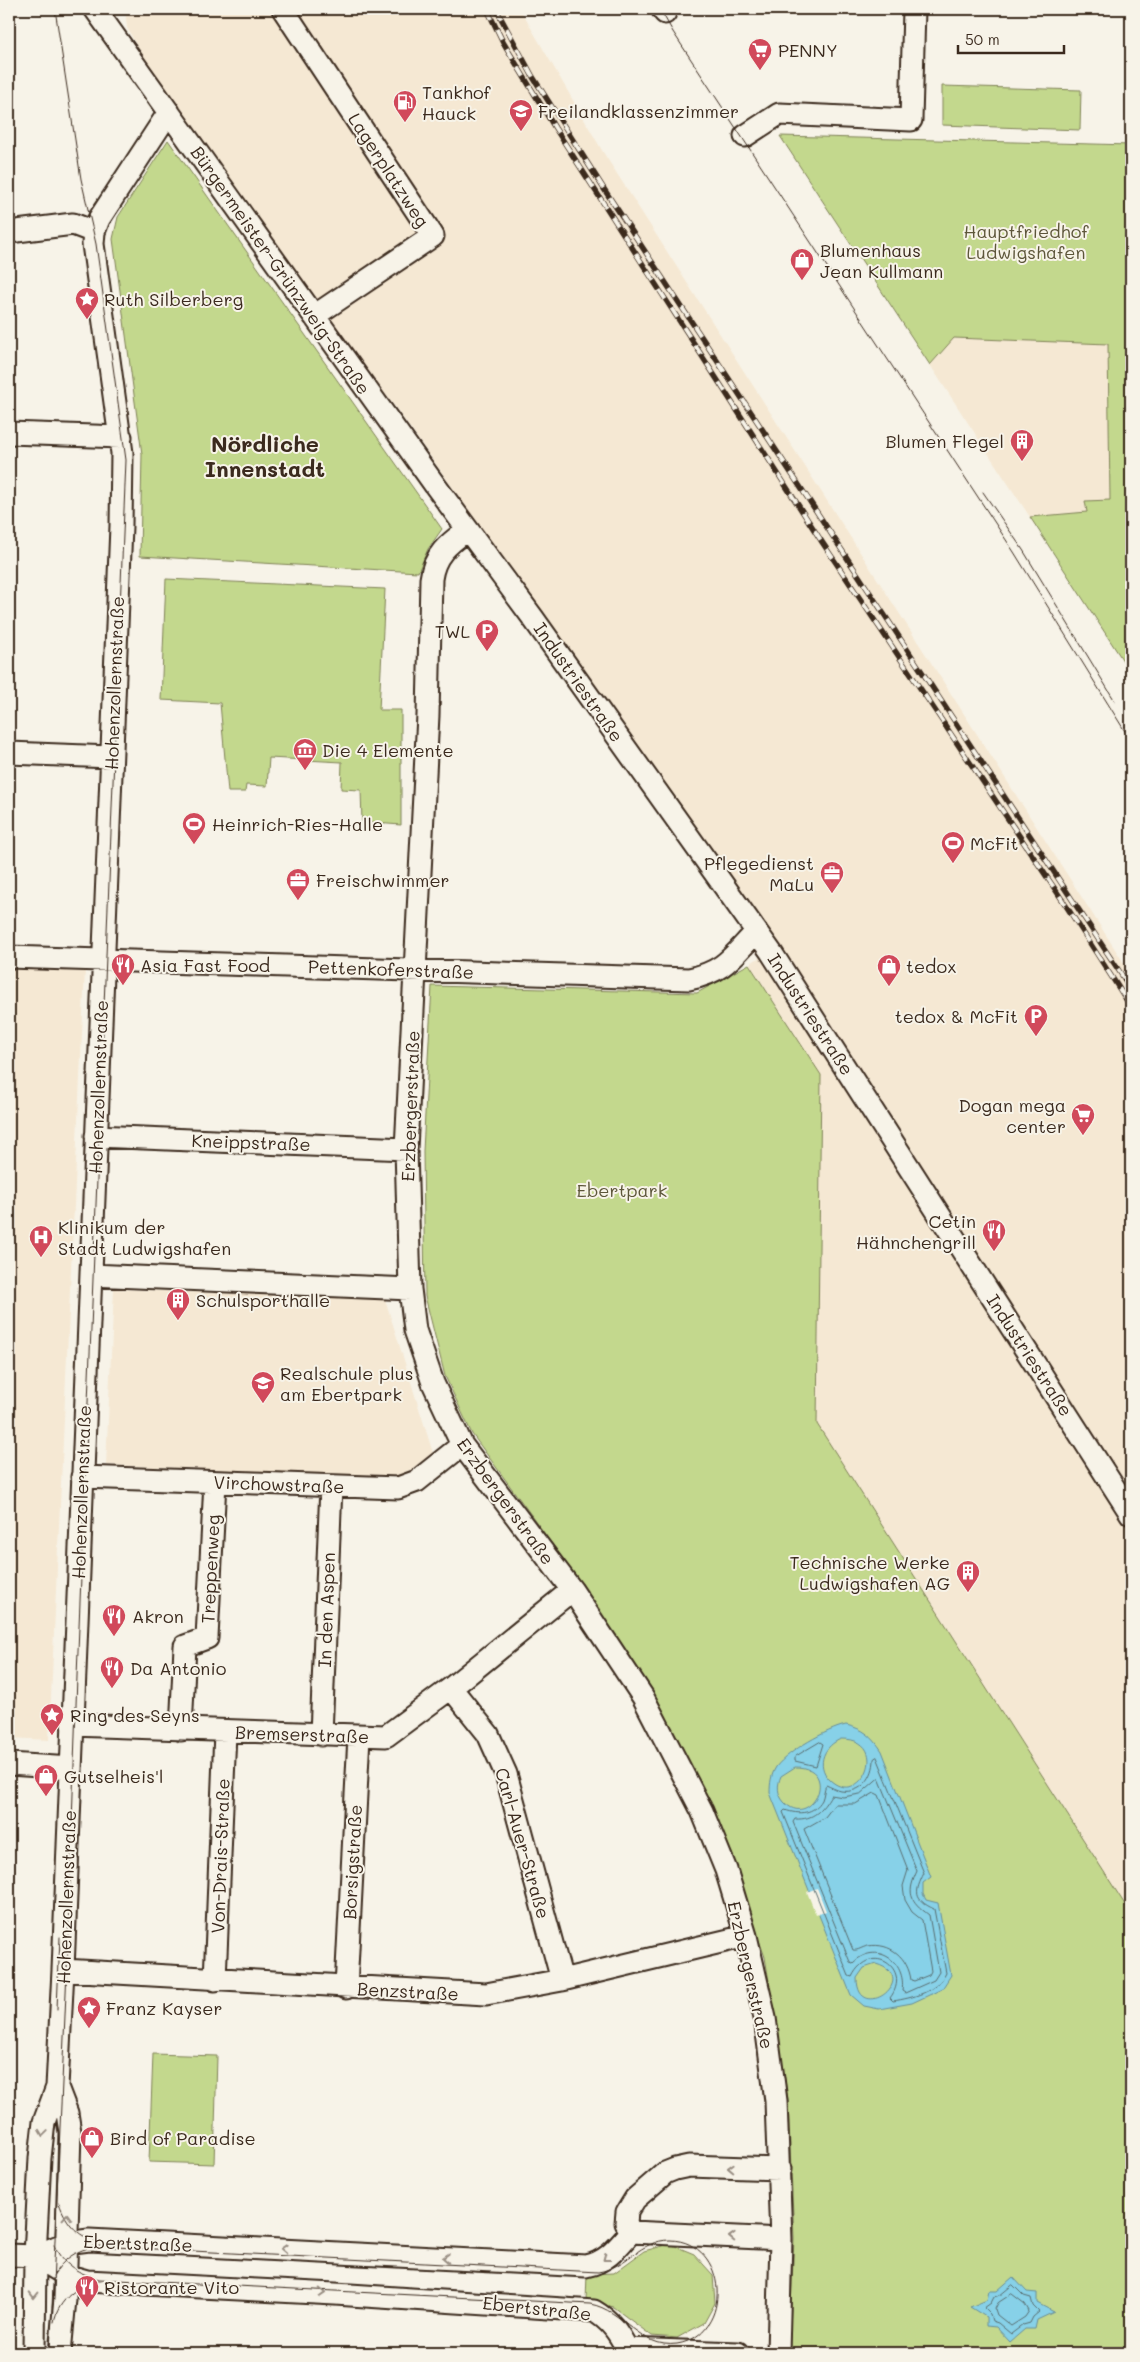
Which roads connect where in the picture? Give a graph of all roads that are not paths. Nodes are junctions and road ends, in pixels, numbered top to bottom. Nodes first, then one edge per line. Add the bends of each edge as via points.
1 (96, 9) edge
2 (116, 9) edge
3 (283, 9) edge
4 (914, 9) edge
5 (120, 43) junction
6 (169, 112) junction
7 (745, 136) dead end
8 (9, 232) edge
9 (94, 232) junction
10 (314, 316) junction
11 (9, 432) edge
12 (120, 437) junction
13 (467, 530) junction
14 (9, 753) edge
15 (111, 757) junction
16 (756, 932) junction
17 (9, 957) edge
18 (104, 959) junction
19 (416, 970) junction
20 (96, 1136) junction
21 (406, 1149) junction
22 (90, 1275) junction
23 (410, 1289) junction
24 (462, 1446) junction
25 (82, 1477) junction
26 (215, 1482) junction
27 (331, 1486) junction
28 (1131, 1514) edge
29 (572, 1590) junction
30 (452, 1688) junction
31 (72, 1726) junction
32 (181, 1730) junction
33 (226, 1732) junction
34 (321, 1735) junction
35 (358, 1736) junction
36 (9, 1764) edge
37 (70, 1768) junction
38 (746, 1936) junction
39 (63, 1970) junction
40 (215, 1980) junction
41 (562, 1980) junction
42 (346, 1988) junction
43 (57, 2087) junction
44 (780, 2169) junction
45 (631, 2232) junction
46 (781, 2239) junction
47 (66, 2243) junction
48 (9, 2255) edge
49 (35, 2256) junction
50 (66, 2275) junction
51 (625, 2351) edge
52 (34, 2353) edge
53 (60, 2353) edge
54 (738, 2353) edge
55 (778, 2353) edge

1 - 5 street, Bürgermeister-Grünzweig-Straße
2 - 5 street
3 - 10 street, Lagerplatzweg via 433,236
4 - 7 street via 910,120 779,114
5 - 6 street, Bürgermeister-Grünzweig-Straße
6 - 9 street, Hohenzollernstraße via 116,189
6 - 10 street, Bürgermeister-Grünzweig-Straße
8 - 9 street via 73,224
9 - 12 street, Hohenzollernstraße via 93,244
10 - 13 street, Bürgermeister-Grünzweig-Straße
11 - 12 street
12 - 15 street, Hohenzollernstraße via 121,526
13 - 16 street, Industriestraße
13 - 19 street, Erzbergerstraße via 438,555 431,579
14 - 15 street
15 - 18 street, Hohenzollernstraße
16 - 19 street, Pettenkoferstraße via 723,966 709,975 689,979
16 - 28 street, Industriestraße
17 - 18 street, Pettenkoferstraße
18 - 19 street, Pettenkoferstraße
18 - 20 street, Hohenzollernstraße
19 - 21 street, Erzbergerstraße
20 - 21 street, Kneippstraße
20 - 22 street, Hohenzollernstraße
21 - 23 street, Erzbergerstraße
22 - 23 street
22 - 25 street, Hohenzollernstraße
23 - 24 street, Erzbergerstraße via 415,1330 433,1383
24 - 27 street, Virchowstraße via 416,1481 398,1488
24 - 29 street, Erzbergerstraße
25 - 26 street, Virchowstraße
25 - 31 street, Hohenzollernstraße
26 - 27 street, Virchowstraße
26 - 32 street, Treppenweg via 207,1638 185,1646
27 - 34 street, In den Aspen
29 - 30 street, Bremserstraße
29 - 38 street, Erzbergerstraße via 643,1697 673,1752 702,1810 726,1870
30 - 35 street, Bremserstraße via 386,1736
30 - 41 street, Carl-Auer-Straße via 488,1734 506,1774
31 - 32 street, Bremserstraße
31 - 37 street, Hohenzollernstraße
32 - 33 street, Bremserstraße
33 - 34 street, Bremserstraße
33 - 40 street, Von-Drais-Straße
34 - 35 street, Bremserstraße
35 - 42 street, Borsigstraße
36 - 37 street
37 - 39 street, Hohenzollernstraße
38 - 41 street, Benzstraße
38 - 44 street, Erzbergerstraße via 766,2028 776,2101
39 - 40 street, Benzstraße
39 - 43 street, Hohenzollernstraße
40 - 42 street, Benzstraße
41 - 42 street, Benzstraße via 486,1994
47 -> 43 street, Hohenzollernstraße via 70,2132
43 -> 49 street, Hohenzollernstraße via 44,2122
44 -> 45 street via 689,2166 665,2173 635,2199 627,2212 626,2223
44 - 46 street, Erzbergerstraße
46 -> 45 street
45 -> 47 street, Ebertstraße via 609,2257 586,2266 98,2240
46 - 55 street, Erzbergerstraße
47 - 49 street, Ebertstraße
47 - 50 street, Hohenzollernstraße
48 - 49 street
49 - 50 street, Ebertstraße
49 -> 52 street, Hohenzollernstraße
50 -> 51 street, Ebertstraße via 87,2281 578,2308 594,2311 607,2319 616,2329
50 - 53 street, Hohenzollernstraße
51 - 54 street

